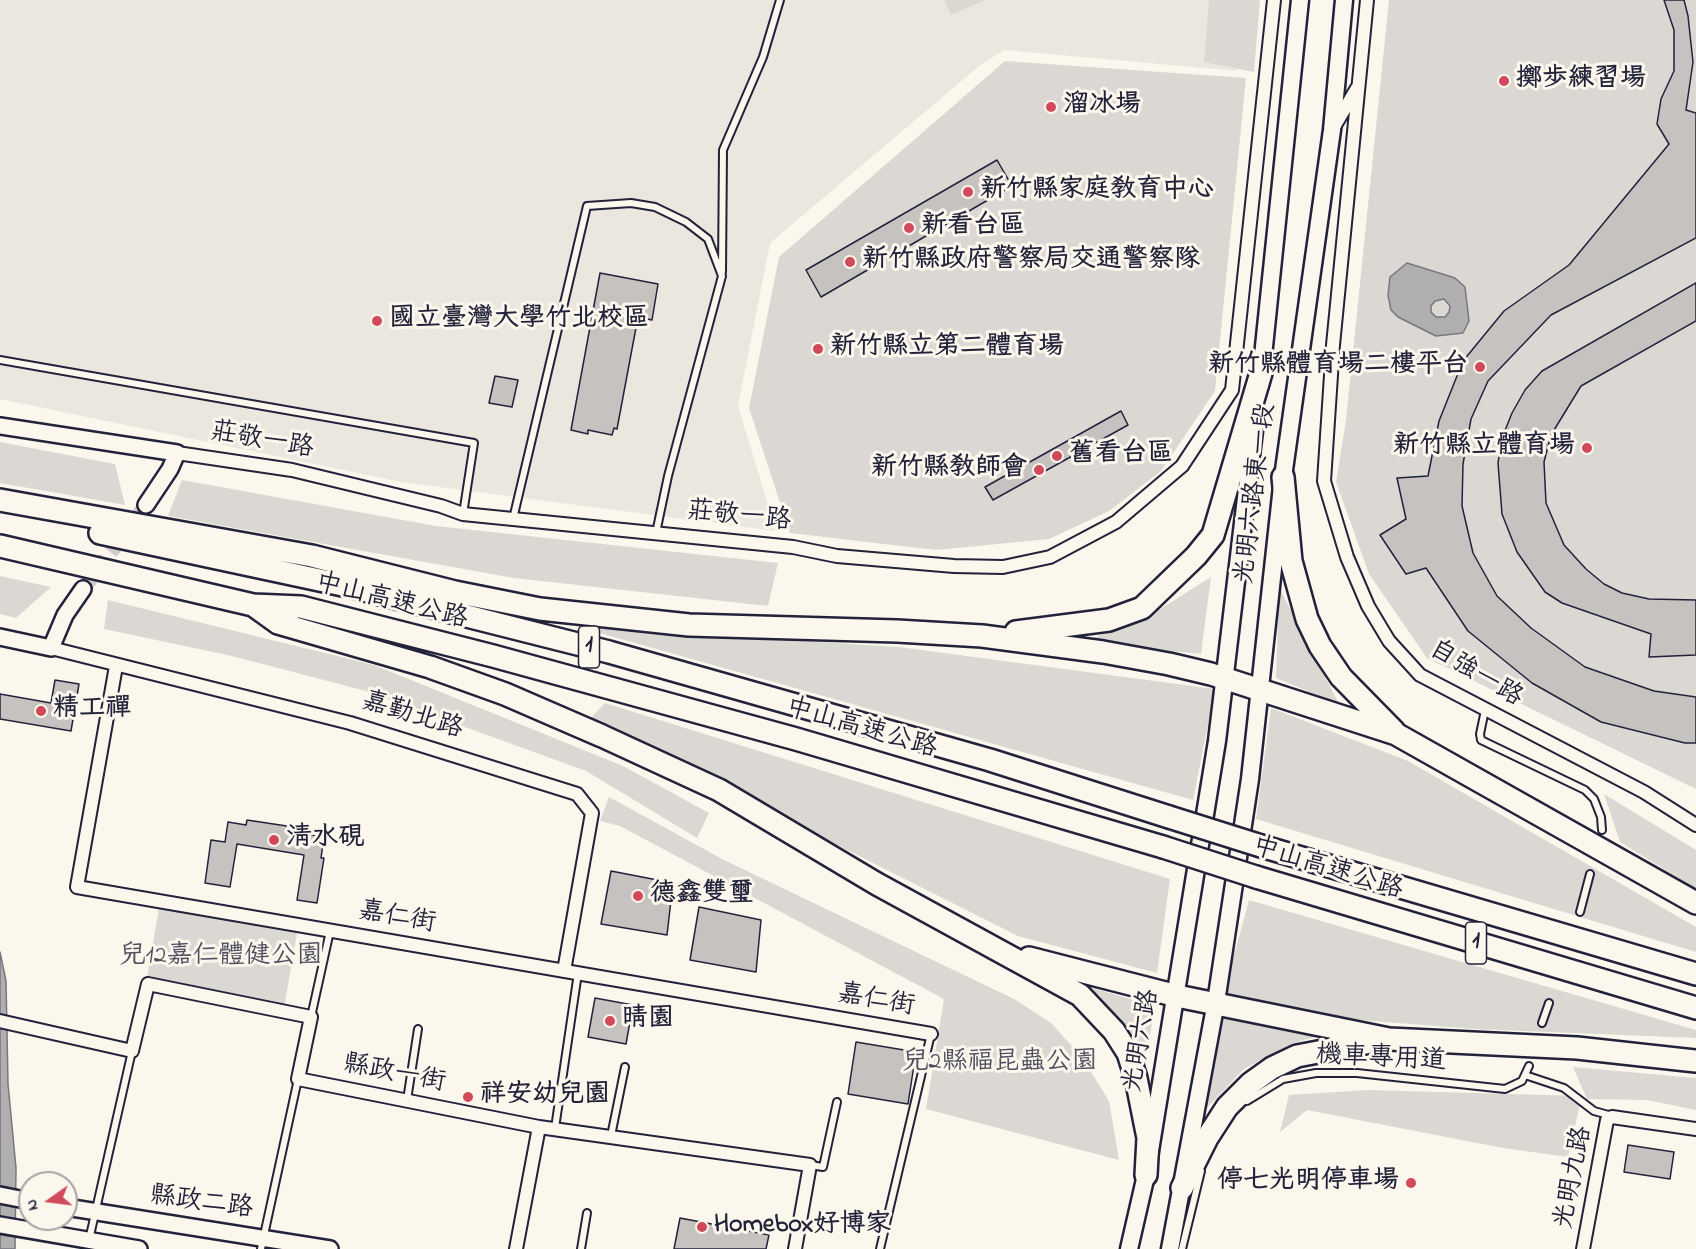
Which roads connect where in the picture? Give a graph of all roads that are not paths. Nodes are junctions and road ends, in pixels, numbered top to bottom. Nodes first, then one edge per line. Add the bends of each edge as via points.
1 (780, 0) edge
2 (1274, 0) edge
3 (1299, 0) edge
4 (1344, 0) edge
5 (1367, 0) edge
6 (1360, 84) junction
7 (1332, 130) junction
8 (722, 276) junction
9 (0, 360) edge
10 (1261, 373) junction
11 (1232, 390) joint
12 (0, 426) edge
13 (177, 453) junction
14 (1283, 477) junction
15 (0, 500) edge
16 (146, 505) tunnel mouth
17 (0, 511) edge
18 (463, 514) junction
19 (513, 519) junction
20 (656, 534) junction
21 (0, 546) edge
22 (83, 589) tunnel mouth
23 (253, 605) junction
24 (982, 636) junction
25 (0, 637) edge
26 (51, 648) junction
27 (116, 666) junction
28 (1223, 679) junction
29 (1260, 690) junction
30 (1485, 710) junction
31 (1396, 734) junction
32 (1696, 825) edge
33 (1602, 830) dead end
34 (1202, 840) joint
35 (1590, 874) dead end
36 (1696, 903) edge
37 (1580, 912) dead end
38 (330, 931) junction
39 (1006, 952) junction
40 (564, 971) junction
41 (578, 973) junction
42 (1696, 974) edge
43 (1177, 996) junction
44 (1216, 1002) junction
45 (1549, 1003) dead end
46 (1696, 1008) edge
47 (311, 1017) junction
48 (0, 1021) edge
49 (1542, 1023) dead end
50 (418, 1029) dead end
51 (931, 1034) joint
52 (1389, 1039) junction
53 (132, 1051) junction
54 (1696, 1060) edge
55 (1529, 1066) dead end
56 (625, 1067) dead end
57 (1525, 1075) junction
58 (298, 1080) junction
59 (407, 1101) junction
60 (837, 1102) dead end
61 (1239, 1108) dead end
62 (1232, 1116) dead end
63 (1612, 1117) junction
64 (539, 1127) junction
65 (555, 1128) junction
66 (1696, 1130) edge
67 (611, 1136) junction
68 (810, 1165) junction
69 (1146, 1175) junction
70 (1182, 1188) junction
71 (0, 1195) edge
72 (18, 1199) edge
73 (78, 1209) edge
74 (95, 1212) junction
75 (587, 1213) dead end
76 (0, 1225) edge
77 (89, 1240) junction
78 (262, 1243) edge
79 (139, 1249) edge
80 (330, 1249) edge
81 (516, 1249) edge
82 (581, 1249) edge
83 (795, 1249) edge
84 (880, 1249) edge
85 (1130, 1249) edge
86 (1170, 1249) edge
87 (1182, 1249) edge
88 (1584, 1249) edge

1 - 8 lane via 763,57 723,150
2 - 11 street, 光明六路東一段
3 - 10 main road, 光明六路東一段
4 - 7 main road, 光明六路東一段
5 - 6 street
6 - 7 street
6 - 30 street, 自強一路 via 1333,345 1324,481 1355,576 1389,641 1420,675
7 - 14 main road, 光明六路東一段
8 - 19 lane via 708,239 686,222 655,207 631,203 587,206
8 - 20 lane
9 - 18 lane via 474,443
10 - 24 highway via 1214,535 1167,585 1142,608 1109,620
10 - 28 main road, 光明六路東一段
11 - 20 street, 莊敬一路 via 1182,466 1116,522 1050,557 1003,567 954,566
12 - 13 street, 莊敬一路
13 - 16 street, 莊敬一路
13 - 18 street, 莊敬一路 via 292,470
14 - 29 main road, 光明六路東一段
14 - 31 highway via 1291,561 1307,619 1341,677
15 - 24 highway via 312,556 550,611 689,625
17 - 42 highway, 中山高速公路 / 1, bridge via 352,587 609,652 990,760 1261,846
18 - 19 street, 莊敬一路
19 - 20 street, 莊敬一路
21 - 23 highway, 中山高速公路 / 1
22 - 26 street via 65,615
23 - 39 highway via 279,623 430,667 602,736 719,790 887,890
23 - 46 highway, 中山高速公路 / 1, bridge via 301,607 796,739
24 - 28 highway via 1103,652
25 - 26 street, 嘉勤北路
26 - 27 street, 嘉勤北路
27 - 38 street, 嘉仁街 via 76,887
27 - 40 street, 嘉勤北路 via 350,723 577,794 592,813
28 - 29 highway
28 - 34 main road, 光明六路東一段
29 - 31 highway
29 - 44 main road, 光明六路東一段
30 - 32 street, 自強一路 via 1644,792
30 - 33 lane via 1481,740 1585,790 1594,799
31 - 36 highway
34 - 43 main road, 光明六路
35 - 37 lane
38 - 40 street, 嘉仁街
38 - 47 lane
39 - 43 highway
39 - 69 highway via 1080,995 1114,1031 1128,1053 1144,1109 1148,1138
40 - 41 street, 嘉仁街
41 - 51 street, 嘉仁街
41 - 65 lane
43 - 44 highway
43 - 69 main road, 光明六路
44 - 52 highway
44 - 70 main road
45 - 49 lane
47 - 53 street via 148,984
47 - 58 street
48 - 53 street
50 - 59 lane
51 - 84 lane
52 - 54 highway via 1577,1048
52 - 70 highway via 1297,1056 1272,1068 1227,1107
53 - 74 lane
55 - 57 lane
56 - 67 lane
57 - 61 lane, 機車專用道 via 1522,1081 1505,1089 1357,1073 1316,1073 1283,1079
57 - 63 lane via 1564,1088 1594,1111
58 - 59 street, 縣政一街
58 - 78 lane
59 - 64 street, 縣政一街
60 - 68 lane via 823,1167
62 - 87 lane via 1214,1138 1206,1157
63 - 66 street
63 - 88 street, 光明九路 via 1604,1128
64 - 65 street, 縣政一街
64 - 81 street
65 - 67 street, 縣政一街
67 - 68 street, 縣政一街
68 - 83 street
69 - 85 main road, 光明六路
70 - 86 main road
71 - 72 street
73 - 74 street, 縣政二路
74 - 77 lane
74 - 78 street, 縣政二路
75 - 82 lane
76 - 77 street, 縣政二路
77 - 79 street, 縣政二路
78 - 80 street, 縣政二路

